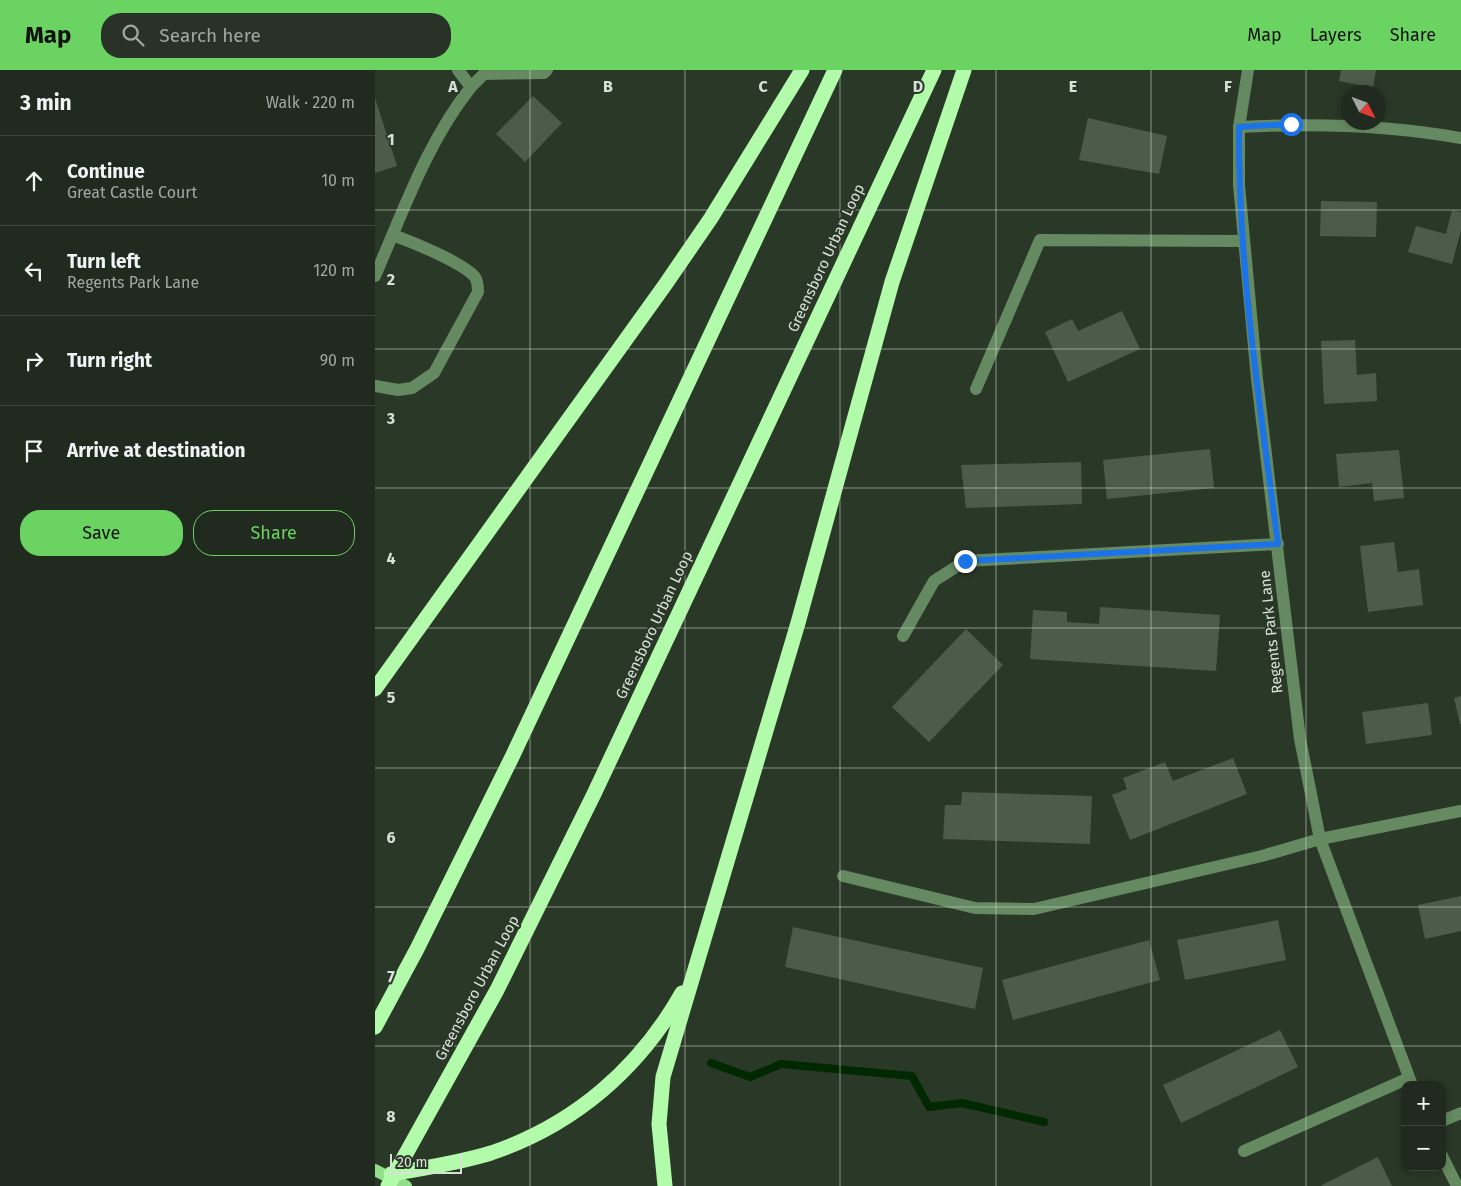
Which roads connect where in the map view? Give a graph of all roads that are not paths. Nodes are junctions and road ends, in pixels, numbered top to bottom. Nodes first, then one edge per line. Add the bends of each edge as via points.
1 (458, 70) edge
2 (547, 70) edge
3 (801, 70) edge
4 (835, 70) edge
5 (934, 70) edge
6 (964, 70) edge
7 (1248, 70) edge
8 (484, 72) edge
9 (471, 87) junction
10 (1239, 127) junction
11 (1461, 138) edge
12 (393, 234) junction
13 (1244, 241) junction
14 (375, 276) edge
15 (375, 386) edge
16 (976, 389) dead end
17 (1278, 544) junction
18 (903, 636) dead end
19 (375, 690) edge
20 (1461, 811) edge
21 (1320, 838) junction
22 (843, 876) dead end
23 (692, 974) junction
24 (375, 1027) edge
25 (1411, 1081) edge
26 (1401, 1085) edge
27 (1461, 1112) edge
28 (1446, 1119) edge
29 (1244, 1150) dead end
30 (1446, 1164) edge
31 (381, 1177) edge
32 (406, 1186) edge
33 (665, 1186) edge
34 (1457, 1186) edge

1 - 9 street
2 - 8 street via 544,73
3 - 19 highway via 711,218 665,285
4 - 24 highway via 513,755
5 - 31 highway, Greensboro Urban Loop via 594,794 497,990 436,1102
6 - 23 highway via 892,282 795,632 713,913
7 - 10 street, Regents Park Lane
8 - 9 street
9 - 12 street via 426,160
10 - 11 street via 1291,124 1427,132
10 - 13 street, Regents Park Lane via 1239,185
12 - 14 street
12 - 15 street via 474,276 478,292 434,373 412,388 398,390
13 - 16 street via 1040,240
13 - 17 street, Regents Park Lane
17 - 18 street via 965,561 934,581
17 - 21 street, Regents Park Lane via 1300,739
20 - 21 street
21 - 22 street via 1261,856 1034,909 975,908
21 - 25 street, Regents Park Lane
23 - 31 highway via 661,1028 643,1051 623,1073 578,1110 522,1141 490,1153
23 - 33 highway via 663,1077 660,1100
26 - 29 street
27 - 28 street
30 - 34 street
31 - 32 main road

